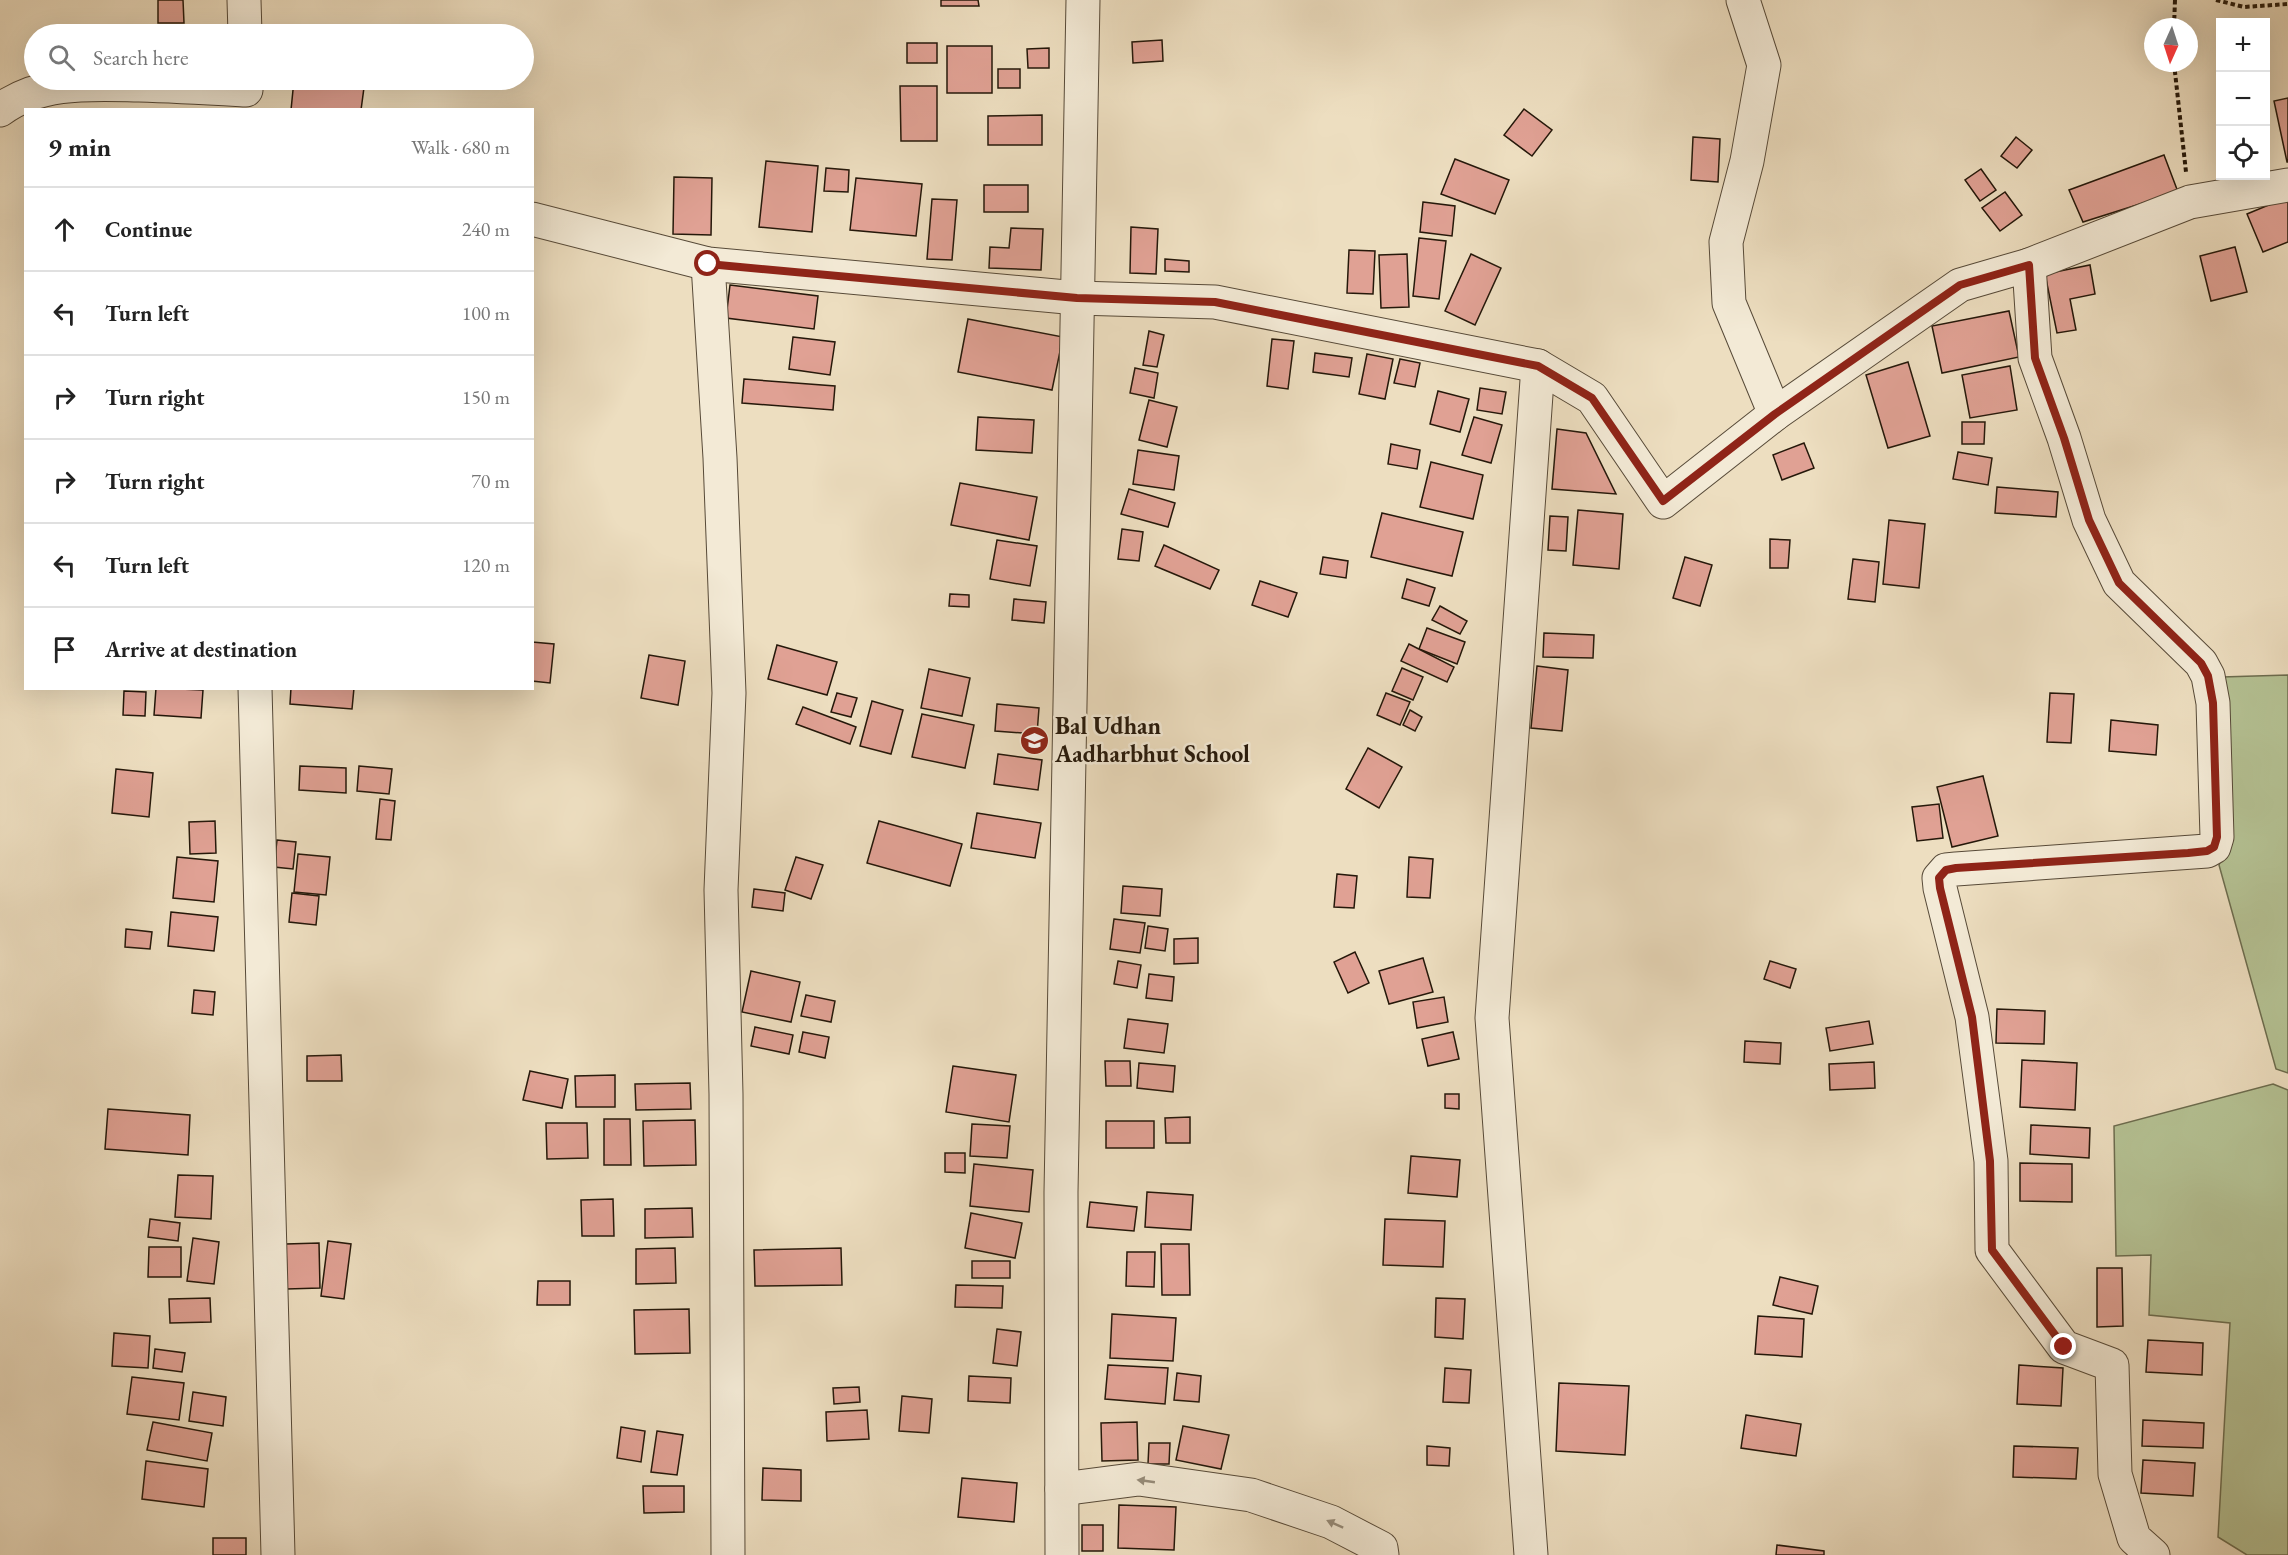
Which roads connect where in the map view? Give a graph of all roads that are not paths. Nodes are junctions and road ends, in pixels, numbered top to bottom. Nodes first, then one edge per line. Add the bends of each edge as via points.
1 (244, 0) edge
2 (1083, 0) edge
3 (1743, 0) edge
4 (245, 24) edge
5 (47, 90) edge
6 (222, 90) edge
7 (246, 93) edge
8 (0, 110) edge
9 (2288, 185) edge
10 (534, 220) edge
11 (708, 264) junction
12 (2029, 265) junction
13 (1077, 298) junction
14 (1538, 366) junction
15 (1775, 414) junction
16 (255, 690) edge
17 (1062, 1489) junction
18 (278, 1555) edge
19 (728, 1555) edge
20 (1062, 1555) edge
21 (1382, 1555) edge
22 (1531, 1555) edge
23 (2153, 1555) edge

1 - 4 street
2 - 13 street
3 - 15 street via 1764,65 1747,161 1726,242 1729,303
5 - 8 street via 27,94
6 - 7 street
9 - 12 street via 2190,202
10 - 11 street
11 - 13 street
11 - 19 street via 729,693 721,890
12 - 15 street via 1960,285
12 - 23 street via 2035,358 2089,520 2119,583 2201,663 2208,676 2213,703 2217,837 2214,847 2207,851 1956,868 1946,870 1939,878 1972,1017 1990,1161 1992,1250 2064,1347 2112,1365 2115,1474 2134,1538
13 - 14 street via 1215,302
13 - 17 street via 1061,1192
14 - 15 street via 1592,398 1663,501
14 - 22 street via 1492,1017
16 - 18 street
17 - 20 street
21 -> 17 street via 1381,1548 1331,1522 1251,1495 1139,1479

